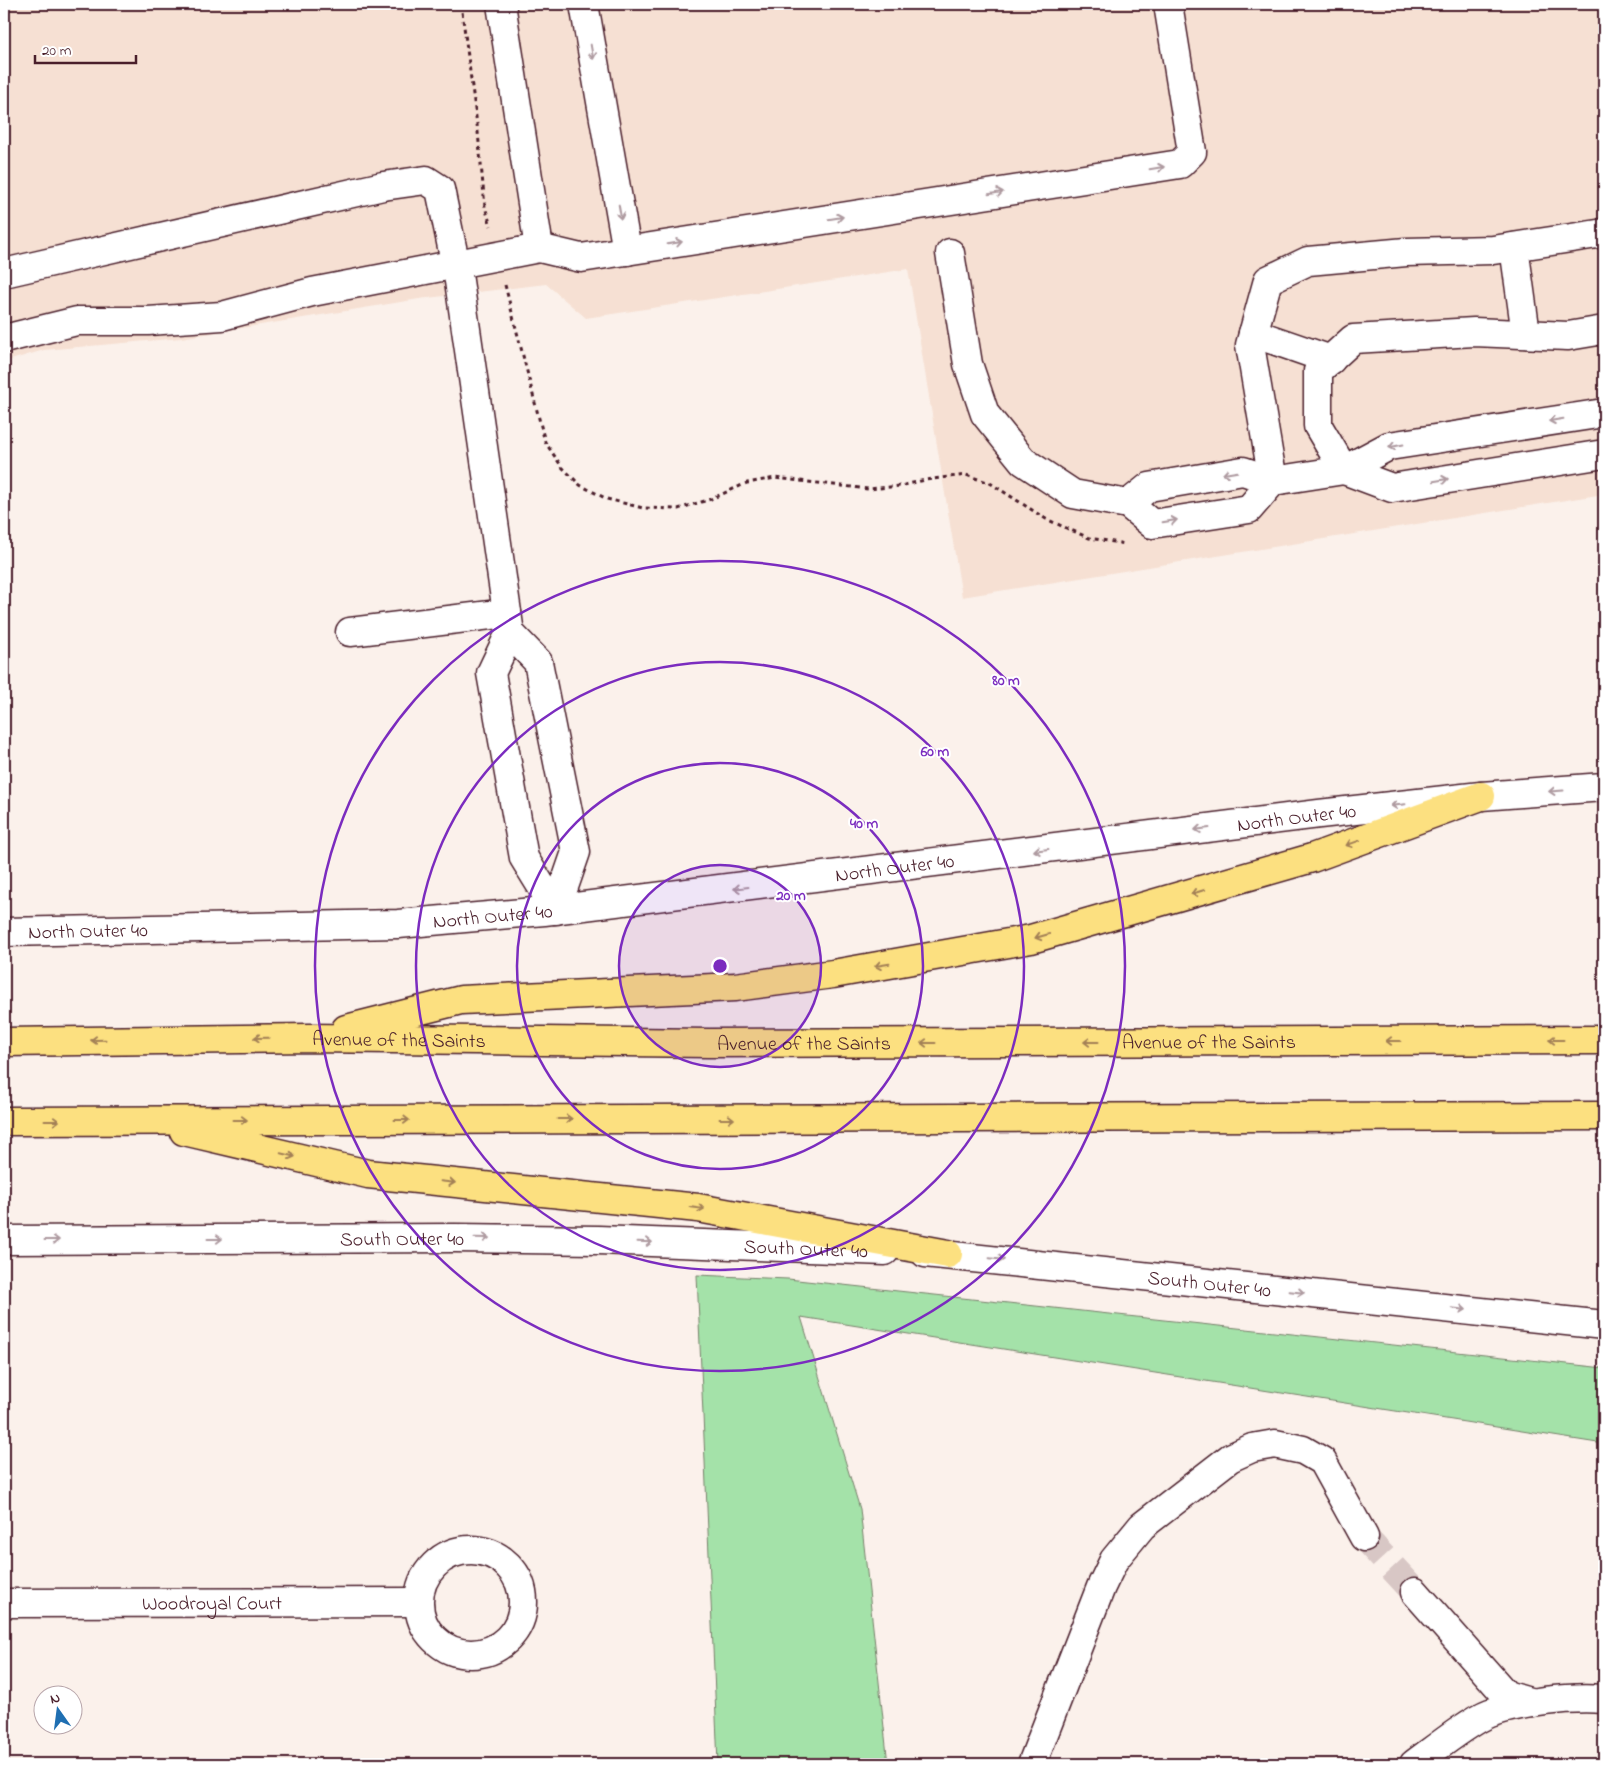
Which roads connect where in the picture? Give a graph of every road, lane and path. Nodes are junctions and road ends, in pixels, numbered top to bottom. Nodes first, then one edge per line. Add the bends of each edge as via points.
1 (461, 4) edge
2 (501, 4) edge
3 (584, 4) edge
4 (1168, 4) edge
5 (1604, 233) edge
6 (1514, 247) junction
7 (539, 248) junction
8 (627, 251) junction
9 (950, 253) dead end
10 (499, 257) junction
11 (456, 265) junction
12 (4, 273) edge
13 (1604, 330) edge
14 (1253, 333) junction
15 (1526, 334) junction
16 (4, 339) edge
17 (1331, 360) junction
18 (1604, 413) edge
19 (1604, 454) edge
20 (1344, 470) junction
21 (1273, 482) junction
22 (1128, 504) junction
23 (1132, 544) dead end
24 (509, 623) junction
25 (350, 632) dead end
26 (1604, 787) edge
27 (1481, 796) junction
28 (556, 910) junction
29 (4, 932) edge
30 (310, 1038) junction
31 (1604, 1040) edge
32 (4, 1042) edge
33 (1604, 1116) edge
34 (4, 1121) edge
35 (139, 1121) junction
36 (4, 1240) edge
37 (948, 1254) junction
38 (1604, 1325) edge
39 (1364, 1537) tunnel mouth
40 (1414, 1592) tunnel mouth
41 (418, 1602) dead end
42 (4, 1603) edge
43 (1604, 1699) edge
44 (1533, 1703) junction
45 (1032, 1764) edge
46 (1414, 1764) edge

1 - 10 path via 486,207
2 - 7 street
3 -> 8 street
8 -> 4 street via 1180,164 1192,152
5 - 6 street
6 - 14 street via 1308,261 1268,280
6 - 15 street
7 - 8 street via 581,258
7 - 10 street
9 - 22 street via 968,364 984,414 1023,461 1073,494
10 - 11 street
10 - 23 path via 545,442 562,467 580,485 606,499 643,508 678,509 747,484 775,478 868,489 966,475 990,483 1046,519 1090,538
11 - 12 street via 440,189 426,180 373,188
11 - 16 street via 312,292 222,316 78,321
11 - 24 street
13 - 15 street via 1568,336
14 - 17 street
14 - 21 street via 1250,345
15 - 17 street via 1474,332 1352,339
17 - 20 street via 1318,371 1318,426
18 -> 20 street via 1389,446
20 -> 19 street via 1392,488
20 - 21 street
21 -> 22 street via 1243,470 1149,487
22 -> 21 street via 1152,524 1249,509
24 - 25 street
24 - 28 street via 491,673 524,858
24 - 28 street via 538,662 576,852
26 -> 27 street, North Outer 40
27 -> 28 street, North Outer 40
27 -> 30 highway via 1312,858 1032,939 834,974 735,987 461,1000
28 - 29 street, North Outer 40 via 398,924
31 -> 30 highway, Avenue of the Saints via 709,1043
30 -> 32 highway, Avenue of the Saints
35 -> 33 highway
34 -> 35 highway
35 -> 37 highway via 368,1174 698,1208
36 -> 37 street, South Outer 40 via 503,1239
37 -> 38 street, South Outer 40
39 - 45 street via 1322,1461 1303,1450 1275,1444 1252,1448 1230,1458 1142,1526 1114,1560
40 - 44 street via 1506,1695
41 - 42 street, Woodroyal Court
43 - 44 street
44 - 46 street via 1489,1713

